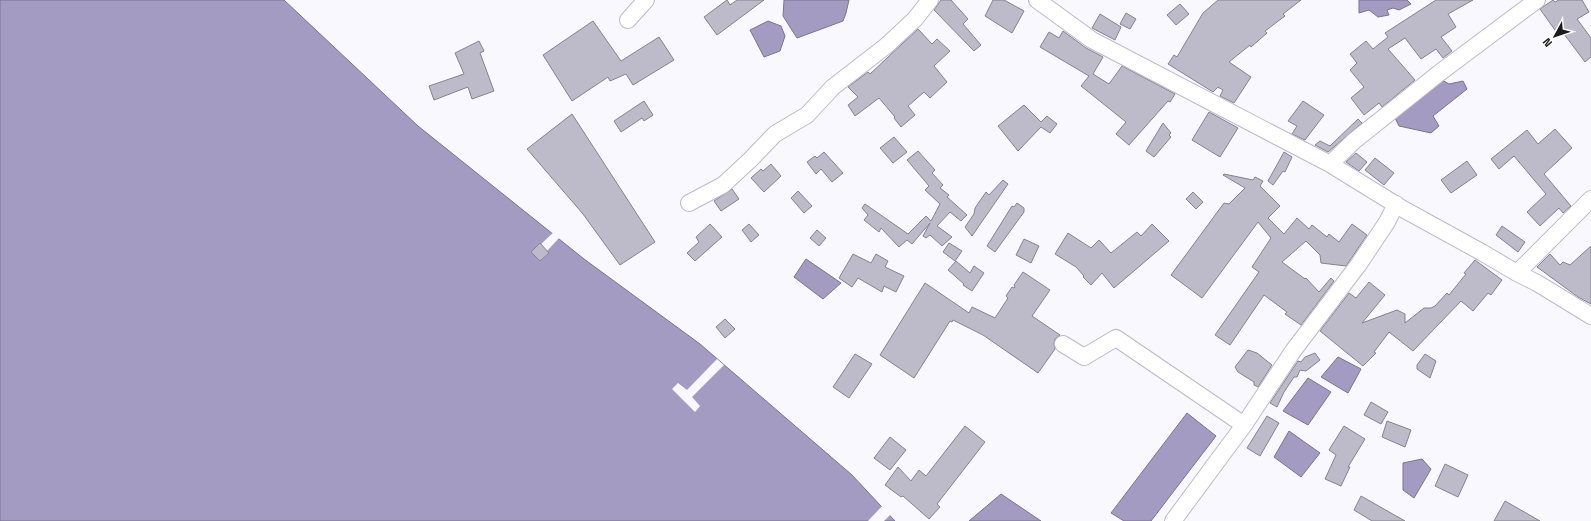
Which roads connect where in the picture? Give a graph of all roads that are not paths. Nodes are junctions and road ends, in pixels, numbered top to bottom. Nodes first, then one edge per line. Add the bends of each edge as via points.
1 (646, 0) edge
2 (930, 0) edge
3 (1037, 0) edge
4 (1537, 0) edge
5 (628, 20) dead end
6 (1330, 164) junction
7 (1591, 200) edge
8 (689, 203) dead end
9 (1396, 204) junction
10 (1517, 273) junction
11 (1591, 316) edge
12 (1064, 344) dead end
13 (1244, 424) junction
14 (1173, 521) edge

1 - 5 street
2 - 8 street via 886,46 833,88 807,115 775,134 723,186
3 - 6 street via 1092,40
4 - 6 street via 1438,74
6 - 9 street
7 - 10 street
9 - 10 street
9 - 13 street via 1359,264 1293,351
10 - 11 street
12 - 13 street via 1084,357 1116,338
13 - 14 street

